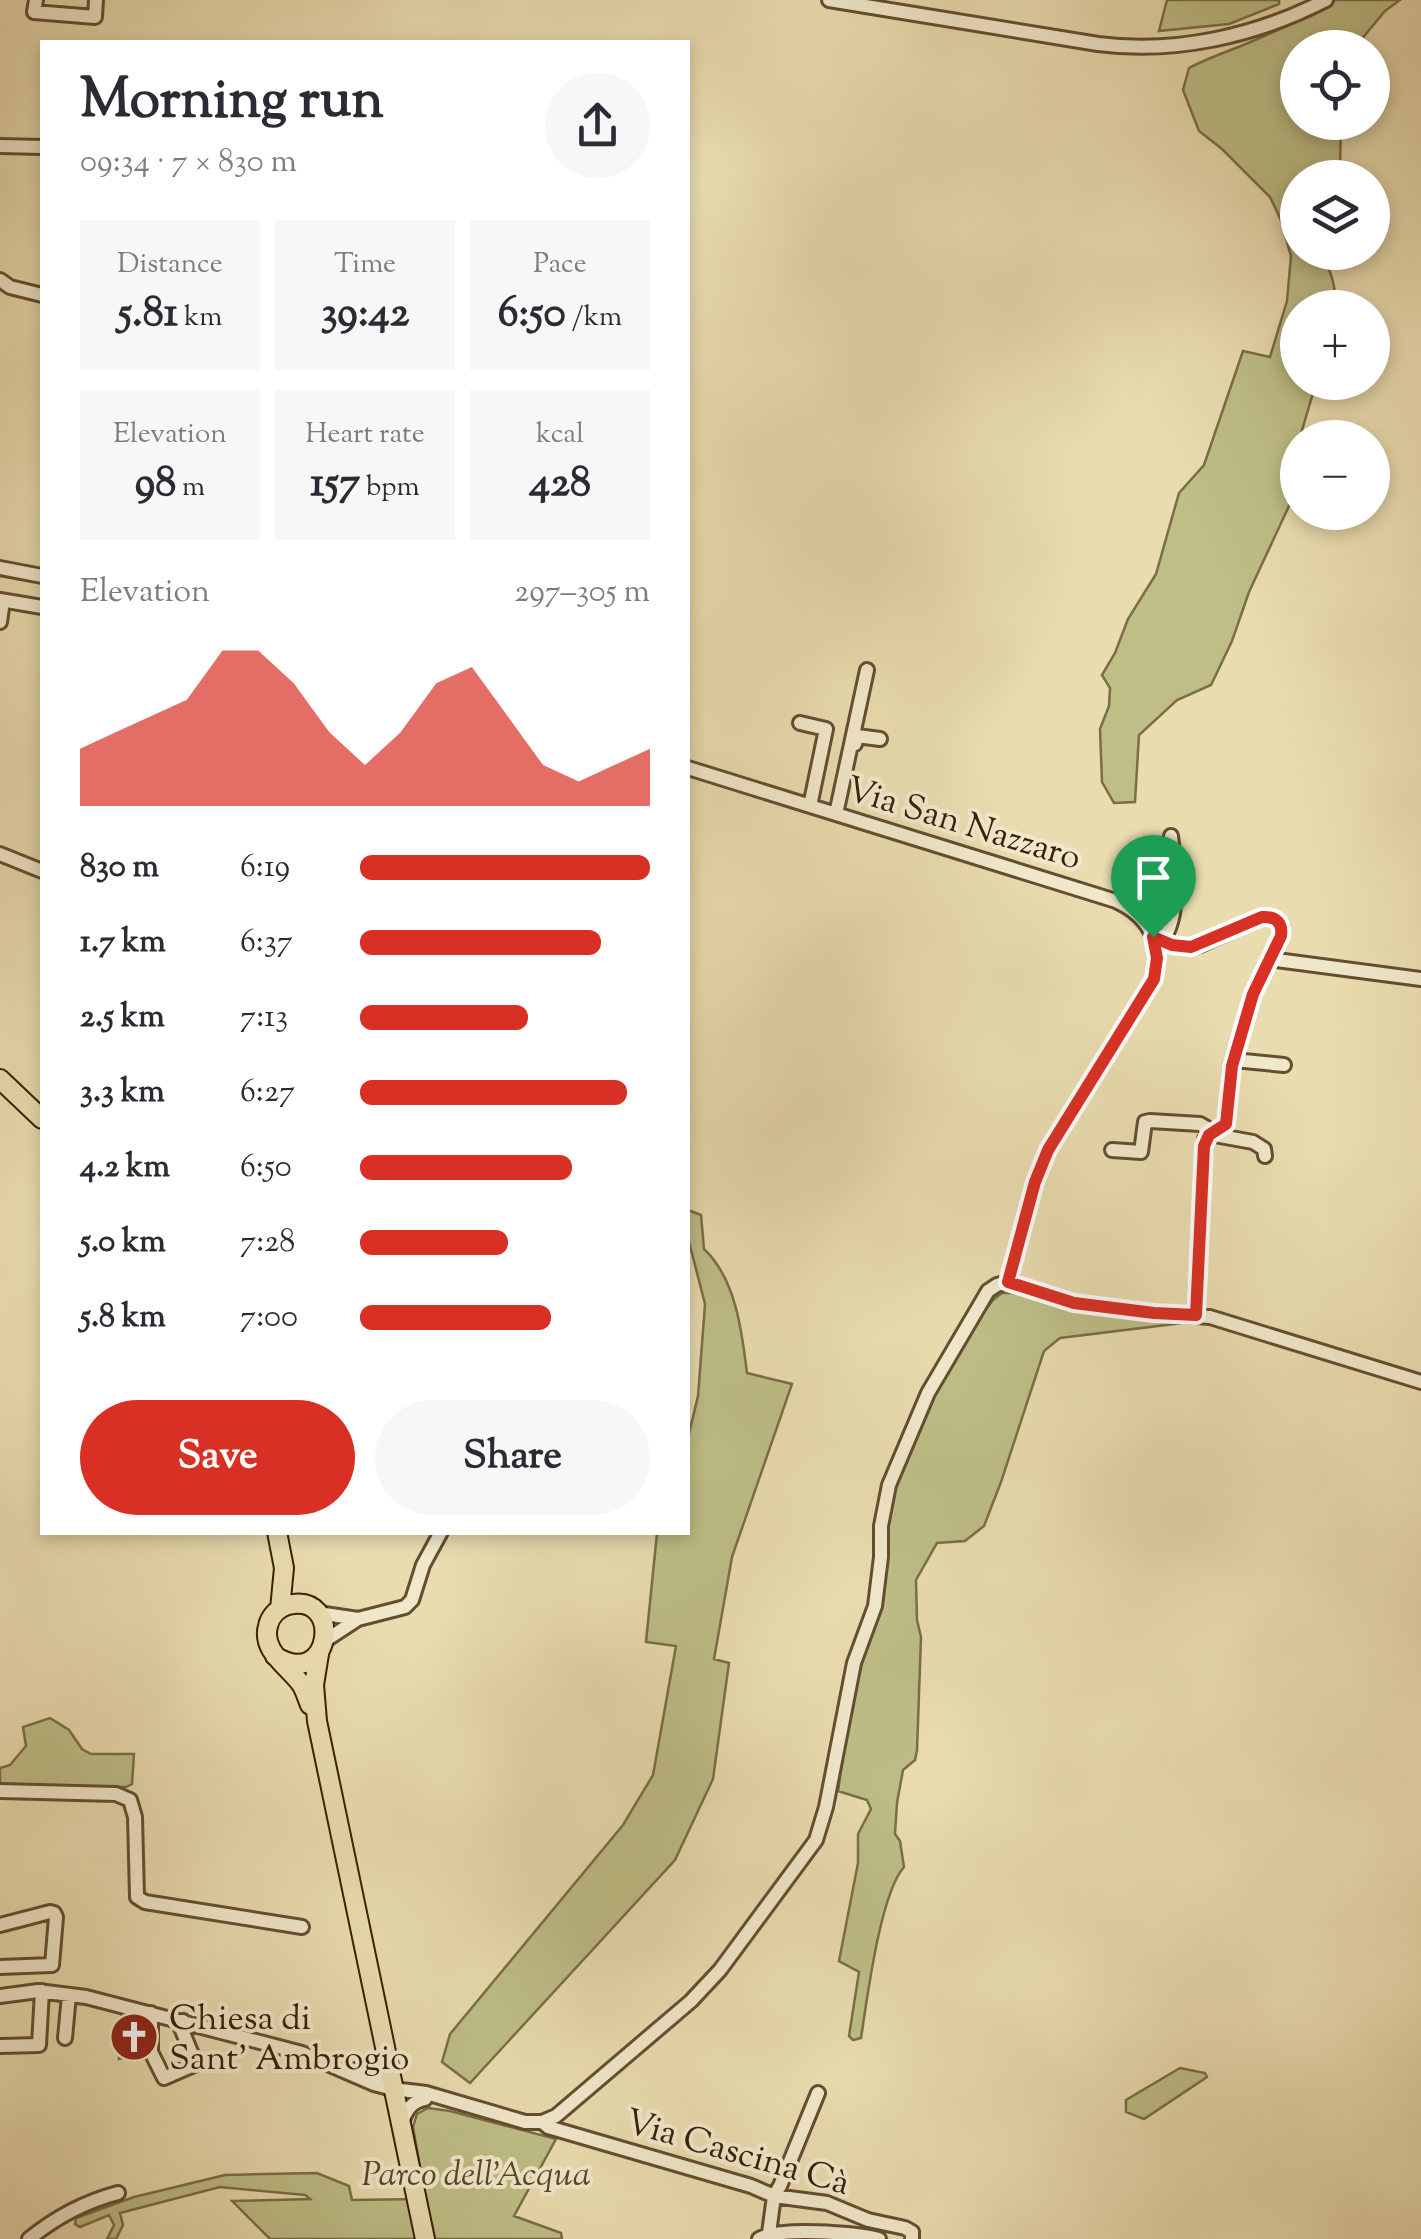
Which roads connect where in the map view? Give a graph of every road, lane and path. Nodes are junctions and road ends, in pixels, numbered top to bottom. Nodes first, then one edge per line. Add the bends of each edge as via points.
1 (36, 0) edge
2 (96, 0) edge
3 (829, 0) edge
4 (1296, 0) edge
5 (1326, 0) edge
6 (1292, 16) junction
7 (0, 146) edge
8 (40, 146) edge
9 (0, 280) edge
10 (40, 294) edge
11 (0, 568) edge
12 (40, 576) edge
13 (2, 601) edge
14 (40, 607) edge
15 (0, 622) edge
16 (866, 670) dead end
17 (800, 723) dead end
18 (880, 739) dead end
19 (690, 769) edge
20 (810, 806) junction
21 (838, 814) junction
22 (1171, 836) dead end
23 (0, 854) edge
24 (40, 870) edge
25 (1158, 939) junction
26 (1270, 959) junction
27 (1421, 979) edge
28 (1284, 1065) dead end
29 (1232, 1068) junction
30 (0, 1079) edge
31 (40, 1117) edge
32 (1214, 1132) junction
33 (1112, 1150) dead end
34 (1266, 1156) dead end
35 (1008, 1282) junction
36 (1196, 1315) junction
37 (1421, 1382) edge
38 (278, 1535) edge
39 (439, 1535) edge
40 (284, 1568) junction
41 (280, 1609) junction
42 (311, 1609) junction
43 (358, 1619) junction
44 (322, 1647) junction
45 (276, 1656) junction
46 (317, 1721) junction
47 (0, 1791) edge
48 (0, 1926) edge
49 (302, 1927) dead end
50 (0, 1968) edge
51 (42, 1990) junction
52 (70, 1994) junction
53 (0, 1996) edge
54 (150, 2013) junction
55 (183, 2021) junction
56 (66, 2038) dead end
57 (0, 2046) edge
58 (386, 2055) junction
59 (374, 2077) junction
60 (393, 2089) junction
61 (818, 2093) dead end
62 (426, 2096) junction
63 (816, 2119) dead end
64 (542, 2122) junction
65 (401, 2126) junction
66 (795, 2144) junction
67 (118, 2193) dead end
68 (774, 2196) junction
69 (764, 2236) edge
70 (29, 2239) edge
71 (424, 2239) edge
72 (878, 2239) edge
73 (912, 2239) edge

1 - 2 street via 34,12 95,17
3 - 6 street via 1132,47 1204,42
4 - 6 street
5 - 6 street
7 - 8 street
9 - 10 street
11 - 12 street
13 - 14 street
13 - 15 street
16 - 21 street
17 - 20 street via 826,729
18 - 21 street via 857,736
19 - 20 street, Via San Nazzaro
20 - 21 street, Via San Nazzaro
21 - 25 street, Via San Nazzaro via 1116,900 1140,914
22 - 25 street via 1171,929
23 - 24 street
25 - 26 street via 1200,945 1270,917 1282,928
25 - 35 street via 1154,979 1048,1150
26 - 27 street
26 - 29 street
28 - 29 street
29 - 32 street via 1226,1124
30 - 31 main road
32 - 33 street via 1200,1124 1144,1122 1141,1152
32 - 34 street via 1253,1142
32 - 36 street via 1204,1146
35 - 36 street via 1074,1303
35 - 64 street via 988,1291 928,1394 888,1485 874,1606 854,1663 816,1840 691,2001
36 - 37 street
38 - 40 main road
39 - 43 street via 412,1600
40 - 41 main road
40 - 42 main road
41 - 42 main road
41 - 45 main road via 266,1632
42 - 43 street
42 - 44 main road via 326,1628
43 - 44 street
44 - 45 main road via 302,1663
44 - 46 main road via 314,1685
45 - 46 main road via 302,1686
46 - 58 main road
47 - 49 street via 116,1794 130,1800 137,1896 144,1902
48 - 50 street via 50,1912 56,1917 52,1965
51 - 52 street, Via Cascina Cà
51 - 53 street, Via Cascina Cà
51 - 57 street via 39,2045
52 - 54 street, Via Cascina Cà
52 - 56 street
54 - 55 street, Via Cascina Cà
54 - 55 street via 151,2052 164,2078 196,2064
55 - 59 street, Via Cascina Cà
58 - 59 street
58 - 60 main road
58 - 62 street via 396,2077
59 - 60 street, Via Cascina Cà
59 - 65 street
60 - 62 street, Via Cascina Cà
60 - 65 main road
61 - 66 street
62 - 64 street, Via Cascina Cà
62 - 65 street via 408,2108
63 - 66 street
64 - 68 street, Via Cascina Cà
65 - 71 main road
66 - 68 street
67 - 70 street via 90,2200
68 - 69 street
68 - 73 street, Via Cascina Cà via 828,2204 905,2228
69 - 72 street

